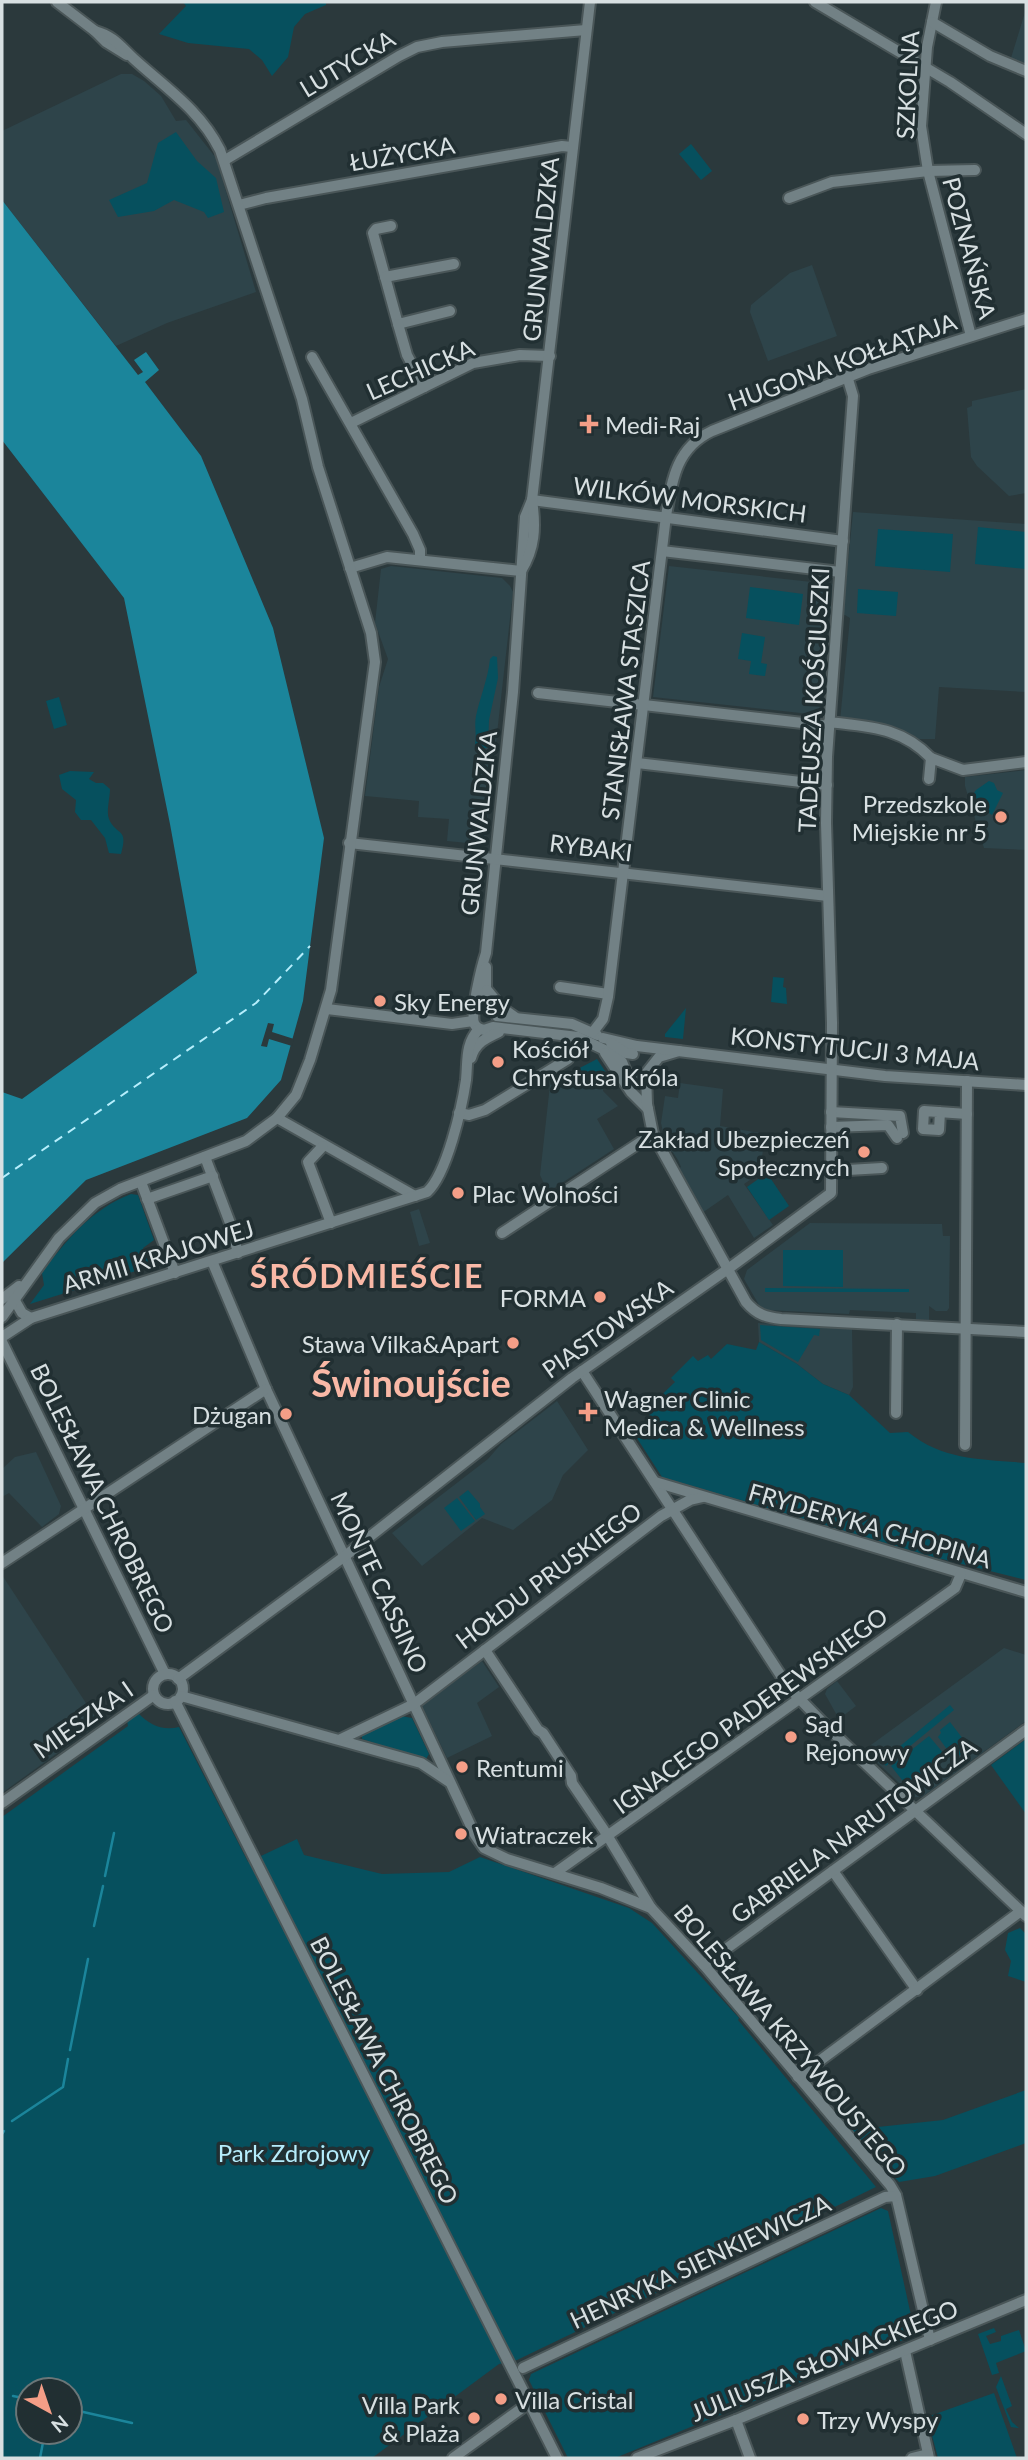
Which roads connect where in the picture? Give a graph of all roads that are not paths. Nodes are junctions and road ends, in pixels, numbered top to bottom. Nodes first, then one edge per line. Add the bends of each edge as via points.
1 (57, 2) edge
2 (590, 2) edge
3 (815, 2) edge
4 (936, 2) edge
5 (932, 22) junction
6 (586, 30) junction
7 (925, 67) junction
8 (1026, 71) edge
9 (1026, 134) edge
10 (572, 147) junction
11 (225, 160) junction
12 (975, 170) dead end
13 (928, 172) junction
14 (789, 198) dead end
15 (239, 205) junction
16 (391, 226) dead end
17 (454, 264) dead end
18 (385, 277) junction
19 (450, 311) dead end
20 (1026, 319) edge
21 (398, 324) junction
22 (971, 336) junction
23 (550, 356) junction
24 (312, 357) dead end
25 (847, 376) junction
26 (424, 387) junction
27 (351, 423) junction
28 (669, 498) junction
29 (532, 500) junction
30 (643, 514) junction
31 (666, 516) junction
32 (843, 541) junction
33 (662, 551) junction
34 (420, 560) junction
35 (350, 568) junction
36 (521, 571) junction
37 (840, 572) junction
38 (538, 693) dead end
39 (645, 704) junction
40 (829, 724) junction
41 (927, 754) junction
42 (1026, 762) edge
43 (637, 763) junction
44 (929, 779) dead end
45 (827, 785) junction
46 (349, 843) junction
47 (490, 858) junction
48 (624, 872) junction
49 (828, 896) junction
50 (486, 953) junction
51 (560, 987) dead end
52 (486, 988) junction
53 (608, 994) junction
54 (327, 1009) junction
55 (493, 1017) junction
56 (476, 1020) junction
57 (516, 1024) junction
58 (598, 1035) junction
59 (657, 1048) junction
60 (604, 1051) junction
61 (679, 1051) junction
62 (637, 1054) junction
63 (568, 1059) dead end
64 (832, 1069) junction
65 (647, 1071) junction
66 (627, 1072) junction
67 (466, 1075) junction
68 (967, 1081) junction
69 (1026, 1085) edge
70 (648, 1107) junction
71 (831, 1112) junction
72 (940, 1112) dead end
73 (459, 1113) junction
74 (967, 1114) junction
75 (276, 1118) junction
76 (831, 1127) junction
77 (653, 1135) junction
78 (323, 1146) junction
79 (205, 1157) junction
80 (882, 1168) dead end
81 (831, 1171) junction
82 (212, 1176) junction
83 (141, 1182) junction
84 (415, 1196) junction
85 (147, 1199) junction
86 (331, 1223) junction
87 (502, 1233) dead end
88 (238, 1253) junction
89 (212, 1261) junction
90 (728, 1269) junction
91 (175, 1273) junction
92 (27, 1279) junction
93 (2, 1299) edge
94 (14, 1299) junction
95 (2, 1317) edge
96 (32, 1318) junction
97 (897, 1324) junction
98 (965, 1329) junction
99 (1026, 1332) edge
100 (2, 1339) edge
101 (582, 1371) junction
102 (266, 1389) junction
103 (897, 1413) dead end
104 (965, 1445) dead end
105 (655, 1482) junction
106 (685, 1492) junction
107 (703, 1497) junction
108 (673, 1508) junction
109 (84, 1509) junction
110 (345, 1556) junction
111 (2, 1563) edge
112 (961, 1574) junction
113 (1026, 1592) edge
114 (485, 1650) junction
115 (165, 1674) junction
116 (178, 1679) junction
117 (154, 1695) junction
118 (178, 1699) junction
119 (799, 1699) junction
120 (414, 1704) junction
121 (1026, 1730) edge
122 (341, 1739) junction
123 (450, 1783) junction
124 (2, 1803) edge
125 (915, 1811) junction
126 (608, 1837) junction
127 (833, 1871) junction
128 (555, 1873) junction
129 (651, 1908) junction
130 (1024, 1914) edge
131 (704, 1965) junction
132 (917, 1990) junction
133 (798, 2077) junction
134 (896, 2196) junction
135 (1026, 2300) edge
136 (930, 2340) junction
137 (905, 2351) junction
138 (519, 2375) junction
139 (529, 2403) junction
140 (736, 2420) junction
141 (928, 2456) edge
142 (453, 2458) edge
143 (557, 2458) edge
144 (637, 2458) edge
145 (750, 2458) edge
146 (912, 2458) edge

1 - 11 street via 192,109
2 - 6 street, GRUNWALDZKA
3 - 7 street
4 - 5 street, SZKOLNA
5 - 7 street, SZKOLNA
5 - 8 street
6 - 10 street, GRUNWALDZKA
6 - 11 street, LUTYCKA via 417,47
7 - 9 street
7 - 13 street, SZKOLNA via 921,126
10 - 15 street, ŁUŻYCKA
10 - 23 street, GRUNWALDZKA
11 - 15 street
12 - 13 street
13 - 14 street via 832,182
13 - 22 street, POZNAŃSKA
15 - 35 street
16 - 18 street via 373,233
17 - 18 street
18 - 21 street
19 - 21 street
20 - 22 street, HUGONA KOŁŁĄTAJA
21 - 26 street via 407,355
22 - 25 street, HUGONA KOŁŁĄTAJA
23 - 26 street, LECHICKA via 520,355 473,363
23 - 29 street, GRUNWALDZKA
24 - 27 street
25 - 28 street, HUGONA KOŁŁĄTAJA via 699,438 680,458
25 - 32 street, TADEUSZA KOŚCIUSZKI via 853,396
26 - 27 street, LECHICKA
27 - 34 street via 413,534
28 - 30 street
28 - 31 street, HUGONA KOŁŁĄTAJA
29 - 30 street, WILKÓW MORSKICH
29 - 36 street, GRUNWALDZKA via 531,556
30 - 31 street, WILKÓW MORSKICH
31 - 32 street, WILKÓW MORSKICH
31 - 33 street, STANISŁAWA STASZICA
32 - 37 street, TADEUSZA KOŚCIUSZKI
33 - 37 street
33 - 39 street, STANISŁAWA STASZICA
34 - 35 street via 379,558
34 - 36 street
35 - 46 street via 375,649
36 - 47 street, GRUNWALDZKA via 513,692
37 - 40 street, TADEUSZA KOŚCIUSZKI
38 - 39 street
39 - 40 street
39 - 43 street, STANISŁAWA STASZICA
40 - 41 street via 888,730
40 - 45 street, TADEUSZA KOŚCIUSZKI
41 - 42 street via 963,770
41 - 44 street
43 - 45 street
43 - 48 street, STANISŁAWA STASZICA
45 - 49 street, TADEUSZA KOŚCIUSZKI
46 - 47 street, RYBAKI
46 - 54 street
47 - 48 street, RYBAKI
47 - 50 street, GRUNWALDZKA
48 - 49 street, RYBAKI
48 - 53 street, STANISŁAWA STASZICA
49 - 64 street, TADEUSZA KOŚCIUSZKI
50 - 52 street, GRUNWALDZKA
50 - 56 street, GRUNWALDZKA via 477,987
51 - 53 street
52 - 55 street, GRUNWALDZKA via 485,1000
52 - 57 street
53 - 58 street, STANISŁAWA STASZICA
54 - 56 street via 452,1024
54 - 75 street via 296,1095
55 - 56 street via 484,1030
55 - 56 street via 482,1006
55 - 57 street
56 - 67 street
57 - 58 street via 572,1024
57 - 60 street via 579,1037
57 - 67 street via 481,1041
58 - 59 street
58 - 62 street via 626,1053
59 - 61 street, KONSTYTUCJI 3 MAJA
59 - 62 street, KONSTYTUCJI 3 MAJA
60 - 66 street
60 - 70 street via 631,1092
61 - 64 street, KONSTYTUCJI 3 MAJA
61 - 65 street via 659,1058
62 - 65 street via 647,1059
62 - 66 street via 626,1060
63 - 73 street via 485,1110
64 - 68 street, KONSTYTUCJI 3 MAJA
64 - 71 street, PIASTOWSKA
65 - 66 street via 639,1078
65 - 70 street
66 - 70 street
67 - 73 street
68 - 69 street, KONSTYTUCJI 3 MAJA
68 - 74 street
70 - 77 street
71 - 76 street, PIASTOWSKA
71 - 76 street via 900,1116 900,1136 888,1125
72 - 74 street
73 - 84 street via 436,1182
74 - 98 street
75 - 78 street
75 - 79 street via 246,1141
76 - 81 street, PIASTOWSKA
77 - 87 street
77 - 90 street
78 - 84 street
78 - 86 street via 308,1162
79 - 82 street
79 - 83 street
80 - 81 street
81 - 90 street, PIASTOWSKA via 832,1188 827,1197
82 - 85 street
82 - 88 street
83 - 85 street
83 - 92 street via 107,1195 84,1213
84 - 86 street, ARMII KRAJOWEJ
85 - 91 street
86 - 88 street, ARMII KRAJOWEJ
88 - 89 street, ARMII KRAJOWEJ
89 - 91 street, ARMII KRAJOWEJ
89 - 102 street, MONTE CASSINO
90 - 97 street via 746,1302 764,1316
90 - 101 street, PIASTOWSKA
91 - 96 street, ARMII KRAJOWEJ
92 - 93 street
92 - 94 street
94 - 95 street
94 - 96 street via 22,1313
96 - 100 street, ARMII KRAJOWEJ
97 - 98 street
97 - 103 street
98 - 99 street
98 - 104 street
100 - 109 street, BOLESŁAWA CHROBREGO
101 - 105 street
101 - 110 street, PIASTOWSKA
102 - 109 street
102 - 110 street, MONTE CASSINO
105 - 106 street, FRYDERYKA CHOPINA
105 - 108 street
106 - 107 street, FRYDERYKA CHOPINA
106 - 108 street via 674,1498
107 - 108 street
107 - 112 street, FRYDERYKA CHOPINA
108 - 114 street, HOŁDU PRUSKIEGO
108 - 119 street
109 - 111 street
109 - 115 street, BOLESŁAWA CHROBREGO
110 - 116 street, PIASTOWSKA
110 - 120 street, MONTE CASSINO
112 - 113 street, FRYDERYKA CHOPINA
112 - 119 street, IGNACEGO PADEREWSKIEGO via 954,1588
114 - 120 street, HOŁDU PRUSKIEGO
114 - 126 street
115 - 116 street
115 - 117 street via 155,1681
116 - 118 street via 182,1685
117 - 118 street via 162,1703
117 - 124 street, MIESZKA I
118 - 122 street
118 - 138 street, BOLESŁAWA CHROBREGO
119 - 125 street
119 - 126 street, IGNACEGO PADEREWSKIEGO
120 - 122 street, HOŁDU PRUSKIEGO
120 - 123 street, MONTE CASSINO
121 - 125 street, GABRIELA NARUTOWICZA
122 - 123 street via 421,1763
123 - 128 street, MONTE CASSINO via 484,1848
125 - 127 street, GABRIELA NARUTOWICZA
125 - 130 street
126 - 128 street, IGNACEGO PADEREWSKIEGO
126 - 129 street
127 - 131 street, GABRIELA NARUTOWICZA
127 - 132 street
128 - 129 street, BOLESŁAWA KRZYWOUSTEGO
129 - 131 street, BOLESŁAWA KRZYWOUSTEGO
130 - 132 street
131 - 133 street, BOLESŁAWA KRZYWOUSTEGO
132 - 133 street
133 - 134 street, BOLESŁAWA KRZYWOUSTEGO
134 - 136 street, BOLESŁAWA KRZYWOUSTEGO
134 - 138 street, HENRYKA SIENKIEWICZA via 876,2201
135 - 136 street, JULIUSZA SŁOWACKIEGO
136 - 137 street, JULIUSZA SŁOWACKIEGO
137 - 140 street, JULIUSZA SŁOWACKIEGO
137 - 141 street
138 - 139 street, BOLESŁAWA CHROBREGO
139 - 142 street
139 - 143 street, BOLESŁAWA CHROBREGO
140 - 144 street, JULIUSZA SŁOWACKIEGO
140 - 145 street
141 - 146 street

